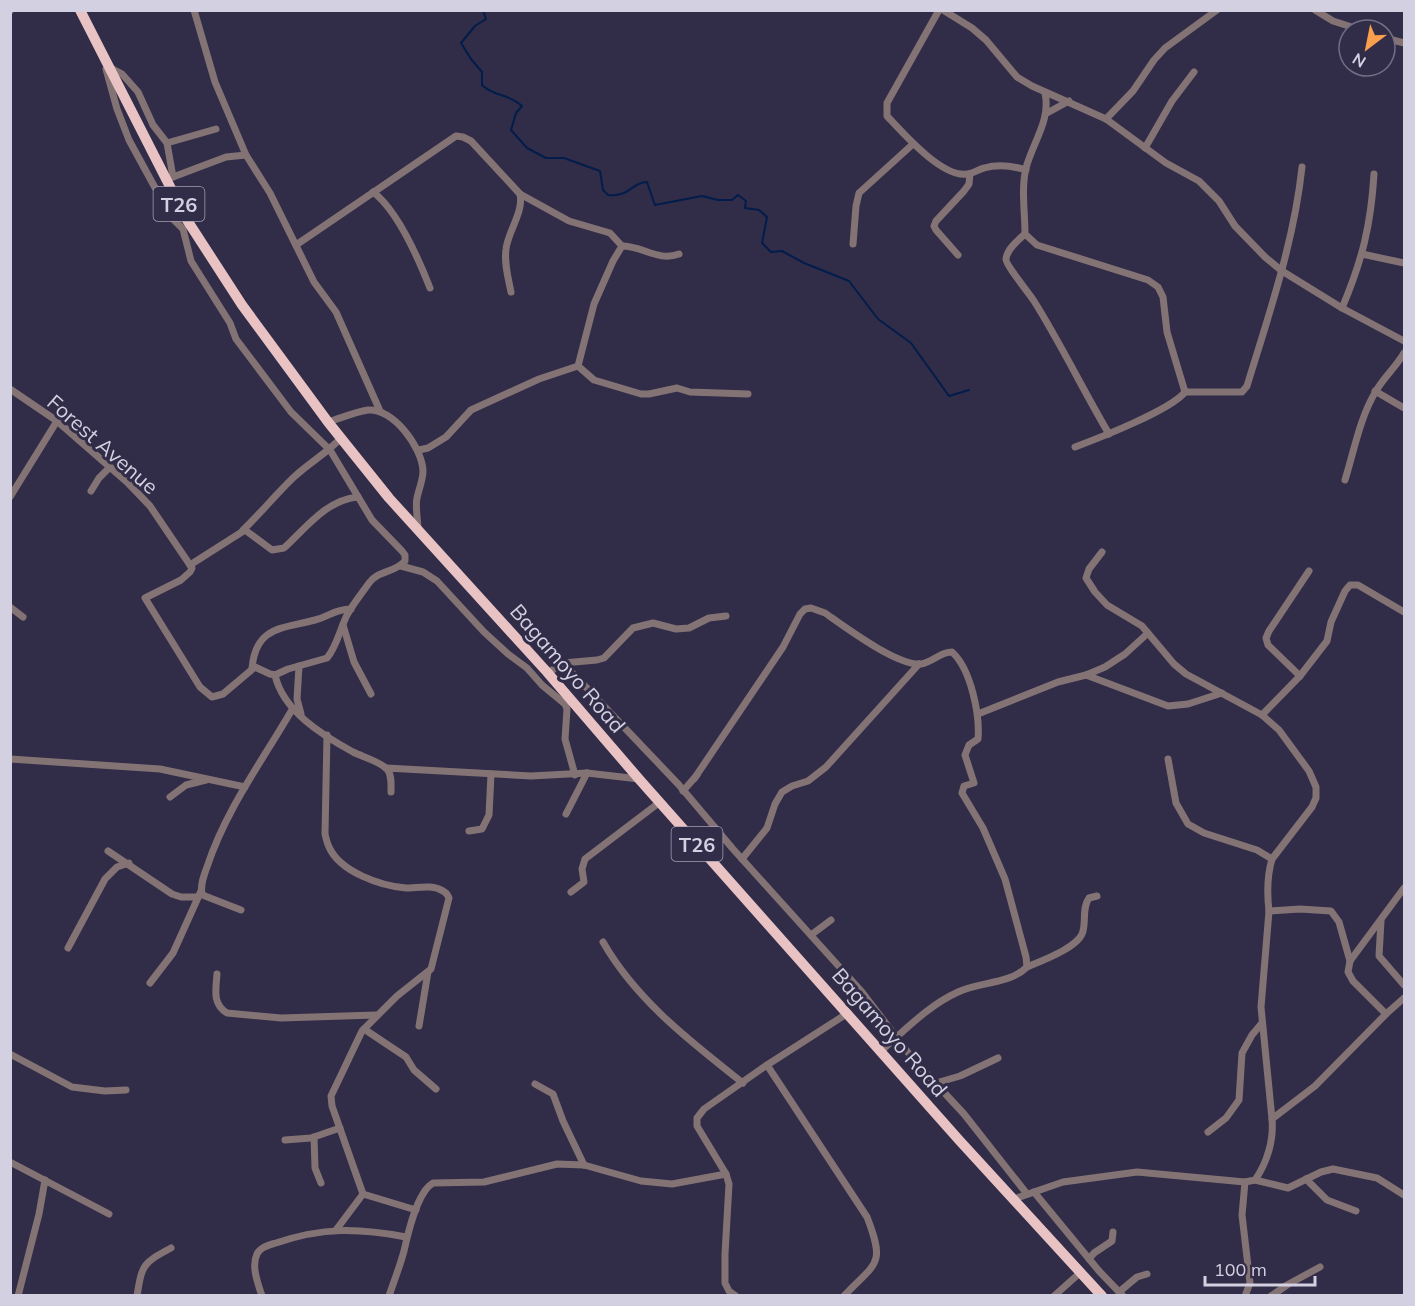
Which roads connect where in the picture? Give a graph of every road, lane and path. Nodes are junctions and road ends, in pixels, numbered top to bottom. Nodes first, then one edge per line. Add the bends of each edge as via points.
1 (80, 10) edge
2 (194, 10) edge
3 (941, 10) edge
4 (1216, 10) edge
5 (1316, 10) edge
6 (1337, 22) edge
7 (103, 55) junction
8 (109, 67) junction
9 (1194, 72) dead end
10 (1045, 93) junction
11 (1069, 101) junction
12 (1047, 113) junction
13 (1106, 119) junction
14 (216, 129) dead end
15 (167, 143) junction
16 (913, 144) junction
17 (1145, 148) junction
18 (246, 155) junction
19 (1302, 167) dead end
20 (1026, 170) junction
21 (969, 174) junction
22 (1374, 174) dead end
23 (169, 178) junction
24 (373, 192) junction
25 (520, 194) junction
26 (1025, 234) junction
27 (853, 244) dead end
28 (296, 245) junction
29 (622, 246) junction
30 (679, 254) dead end
31 (1362, 254) junction
32 (958, 255) dead end
33 (1404, 264) edge
34 (1281, 271) junction
35 (430, 288) dead end
36 (511, 292) dead end
37 (1342, 308) junction
38 (1404, 341) edge
39 (1404, 353) edge
40 (578, 366) junction
41 (10, 389) edge
42 (1375, 391) junction
43 (1185, 392) junction
44 (748, 394) dead end
45 (1404, 408) edge
46 (380, 411) junction
47 (57, 421) junction
48 (328, 422) junction
49 (1109, 434) junction
50 (341, 438) junction
51 (1075, 447) dead end
52 (330, 450) junction
53 (419, 450) junction
54 (110, 467) junction
55 (1345, 480) dead end
56 (91, 491) dead end
57 (358, 496) junction
58 (10, 497) edge
59 (418, 530) junction
60 (242, 531) junction
61 (1102, 552) dead end
62 (190, 565) junction
63 (401, 566) junction
64 (1310, 571) dead end
65 (10, 607) edge
66 (351, 609) junction
67 (1404, 612) edge
68 (726, 616) dead end
69 (23, 618) dead end
70 (343, 625) junction
71 (1148, 633) junction
72 (563, 663) junction
73 (919, 664) junction
74 (299, 666) junction
75 (252, 668) junction
76 (548, 673) junction
77 (275, 675) junction
78 (1086, 675) junction
79 (1300, 676) junction
80 (765, 681) dead end
81 (1222, 693) junction
82 (371, 694) dead end
83 (293, 708) junction
84 (978, 714) junction
85 (1262, 715) junction
86 (301, 716) junction
87 (327, 735) junction
88 (10, 759) edge
89 (1168, 759) dead end
90 (386, 768) junction
91 (491, 774) junction
92 (575, 774) junction
93 (587, 774) junction
94 (694, 778) junction
95 (208, 779) junction
96 (639, 779) junction
97 (244, 787) junction
98 (683, 791) junction
99 (391, 792) dead end
100 (170, 797) dead end
101 (660, 802) junction
102 (566, 814) dead end
103 (469, 831) dead end
104 (108, 851) dead end
105 (742, 859) junction
106 (1272, 859) junction
107 (129, 863) junction
108 (1404, 888) edge
109 (571, 892) dead end
110 (200, 894) junction
111 (1098, 896) dead end
112 (241, 910) dead end
113 (1269, 911) junction
114 (831, 920) dead end
115 (1381, 921) junction
116 (811, 935) junction
117 (603, 942) dead end
118 (68, 948) dead end
119 (1350, 960) junction
120 (1027, 967) junction
121 (428, 972) junction
122 (217, 974) dead end
123 (150, 983) dead end
124 (1404, 985) edge
125 (1404, 998) edge
126 (848, 1013) junction
127 (1386, 1014) junction
128 (376, 1015) junction
129 (1262, 1023) junction
130 (419, 1026) dead end
131 (364, 1029) junction
132 (896, 1037) junction
133 (880, 1050) junction
134 (10, 1054) edge
135 (998, 1059) dead end
136 (767, 1065) junction
137 (743, 1083) junction
138 (936, 1083) junction
139 (535, 1084) dead end
140 (436, 1089) dead end
141 (126, 1090) dead end
142 (1272, 1119) junction
143 (340, 1128) junction
144 (1208, 1132) dead end
145 (314, 1137) junction
146 (285, 1140) dead end
147 (10, 1162) edge
148 (584, 1166) junction
149 (726, 1174) junction
150 (1306, 1179) junction
151 (45, 1180) junction
152 (1255, 1180) junction
153 (1245, 1182) junction
154 (321, 1183) dead end
155 (1030, 1193) junction
156 (363, 1194) junction
157 (1404, 1195) edge
158 (1014, 1199) junction
159 (417, 1210) junction
160 (1356, 1211) dead end
161 (109, 1214) dead end
162 (336, 1230) junction
163 (1113, 1233) dead end
164 (406, 1238) junction
165 (171, 1248) dead end
166 (1089, 1259) junction
167 (1320, 1267) dead end
168 (1081, 1272) junction
169 (1147, 1274) dead end
170 (1121, 1294) edge
171 (1248, 1295) edge
172 (18, 1296) edge
173 (137, 1296) edge
174 (262, 1296) edge
175 (389, 1296) edge
176 (736, 1296) edge
177 (844, 1296) edge
178 (1054, 1296) edge
179 (1102, 1296) edge
180 (1271, 1296) edge

1 - 7 highway, Bagamoyo Road / T26
2 - 18 street via 215,82
3 - 10 street via 972,28 1017,77
3 - 16 street via 887,103 887,116
4 - 13 street via 1165,48 1133,92
5 - 6 street
7 - 8 highway, Bagamoyo Road / T26
7 - 52 street via 129,141 171,217 183,229 191,261 240,345 291,412
8 - 15 street via 122,74 138,92 153,125
8 - 23 highway, Bagamoyo Road / T26
9 - 17 street
10 - 11 street
10 - 12 street
11 - 12 street
11 - 13 street
12 - 20 street
13 - 17 street
14 - 15 street
15 - 23 street
16 - 21 street via 940,165
16 - 27 street via 859,193
17 - 34 street via 1210,189 1235,226
18 - 23 street via 226,157
18 - 28 street
19 - 34 street via 1294,223
20 - 21 street via 995,166
20 - 26 street
21 - 32 street via 969,184 934,226
22 - 31 street
23 - 48 highway, Bagamoyo Road / T26 via 187,219 242,304
24 - 25 street via 456,136 471,141
24 - 28 street
24 - 35 street via 412,246
25 - 29 street via 569,221 610,233
25 - 36 street via 520,207 506,248
26 - 43 street via 1037,245 1148,280 1158,287
26 - 49 street via 1011,248 1007,266 1022,282 1056,336
28 - 46 street via 314,282 336,312
29 - 30 street via 660,257
29 - 40 street via 594,304
31 - 33 street
31 - 37 street
34 - 37 street
34 - 43 street via 1245,389
37 - 38 street
39 - 42 street
40 - 44 street via 594,380 641,394 676,388 698,393
40 - 53 street via 550,374 471,410 446,437
41 - 47 street, Forest Avenue
42 - 45 street
42 - 55 street
43 - 49 street via 1174,402
46 - 48 street via 368,410
46 - 53 street
47 - 54 street, Forest Avenue
47 - 58 street
48 - 50 highway, Bagamoyo Road / T26
49 - 51 street
50 - 52 street
50 - 59 highway, Bagamoyo Road / T26
52 - 57 street
52 - 60 street via 294,477
53 - 59 street via 423,472 417,499
54 - 56 street
54 - 62 street, Forest Avenue via 150,506
57 - 60 street via 344,498 326,509 284,548 272,550 248,530
57 - 63 street via 372,520 405,555
59 - 76 highway, Bagamoyo Road / T26
60 - 62 street
61 - 71 street via 1086,578 1107,605
62 - 75 street via 187,576 146,596 146,601 206,694 223,694
63 - 66 street via 374,577
63 - 92 street via 437,581 490,638 565,704 565,739
64 - 79 street via 1266,638 1268,645
65 - 69 street
66 - 70 street
66 - 75 street via 337,610 264,636 254,652
67 - 79 street via 1358,585 1350,585 1331,622 1327,641
68 - 72 street via 709,618 689,628 653,623 633,628 604,658
70 - 74 street via 327,658
70 - 82 street via 352,656
71 - 78 street via 1125,654
71 - 81 street via 1186,674
72 - 76 street
72 - 98 street
73 - 84 street via 952,652 965,673
73 - 94 street via 906,663 818,610 805,609
73 - 105 street via 826,767 808,781 783,792 768,828
74 - 77 street
74 - 86 street via 297,699
75 - 77 street
76 - 96 highway, Bagamoyo Road / T26
77 - 83 street via 282,695
78 - 81 street via 1168,706
78 - 84 street
79 - 85 street
80 - 94 street
81 - 85 street
83 - 86 street
83 - 97 street
84 - 120 street via 978,739 969,745 965,755 974,783 964,786 962,793 983,828 1005,879
85 - 106 street via 1294,749 1316,787 1312,807
86 - 87 street
87 - 90 street
87 - 121 street via 325,834 333,854 347,867 380,884 428,887 447,894 449,902 433,966
88 - 95 street via 160,769
89 - 106 street via 1176,803 1188,824
90 - 91 street
90 - 99 street
91 - 92 street
91 - 103 street via 488,820 482,829
92 - 93 street
93 - 96 street
93 - 102 street
94 - 98 street
95 - 97 street
95 - 100 street via 186,785
96 - 101 highway, Bagamoyo Road / T26
97 - 110 street via 217,839
98 - 105 street
101 - 109 street via 585,859 584,882
101 - 126 highway, Bagamoyo Road / T26
104 - 107 street
105 - 116 street
106 - 113 street
107 - 110 street via 172,894
107 - 118 street via 117,867 105,879
108 - 115 street
110 - 112 street
110 - 123 street via 172,953
111 - 120 street via 1089,898 1085,904 1081,938
113 - 119 street via 1331,911 1339,922
113 - 129 street via 1261,988
114 - 116 street
115 - 119 street
115 - 124 street via 1379,956
116 - 132 street
117 - 137 street via 627,978 657,1011
119 - 127 street via 1348,972 1353,981
120 - 132 street via 1000,981 956,992
121 - 128 street
121 - 130 street
122 - 128 street via 217,1002 227,1013 281,1018
125 - 127 street
126 - 133 highway, Bagamoyo Road / T26
126 - 136 street
127 - 142 street via 1315,1086
128 - 131 street
129 - 142 street
129 - 144 street via 1242,1053 1239,1100 1226,1118
131 - 140 street via 406,1057 414,1070
131 - 143 street via 332,1092 332,1106
132 - 133 street
132 - 138 street
133 - 158 highway, Bagamoyo Road / T26
134 - 141 street via 72,1087
135 - 138 street
136 - 137 street
136 - 177 street via 867,1217 875,1238 876,1262
137 - 149 street via 704,1109 696,1121
138 - 155 street
139 - 148 street via 553,1095
142 - 152 street via 1270,1143
143 - 145 street
143 - 156 street
145 - 146 street
145 - 154 street via 315,1168
147 - 151 street
148 - 149 street via 640,1181 672,1184
148 - 159 street via 557,1164 484,1182 433,1183 427,1187
149 - 176 street via 730,1194 725,1283
150 - 152 street via 1288,1188
150 - 157 street via 1333,1169 1344,1170 1377,1178
150 - 160 street via 1326,1200
151 - 161 street
151 - 172 street
152 - 153 street
153 - 155 street via 1137,1172 1063,1182
153 - 171 street via 1242,1215
155 - 158 street
155 - 166 street
156 - 159 street
156 - 162 street
158 - 168 highway, Bagamoyo Road / T26
159 - 164 street
162 - 164 street
162 - 174 street via 290,1238 258,1251 255,1259
163 - 166 street via 1112,1241
164 - 175 street
165 - 173 street via 150,1259 141,1271
166 - 170 street
167 - 180 street
168 - 178 street
168 - 179 highway, Bagamoyo Road / T26
169 - 170 street via 1137,1277

